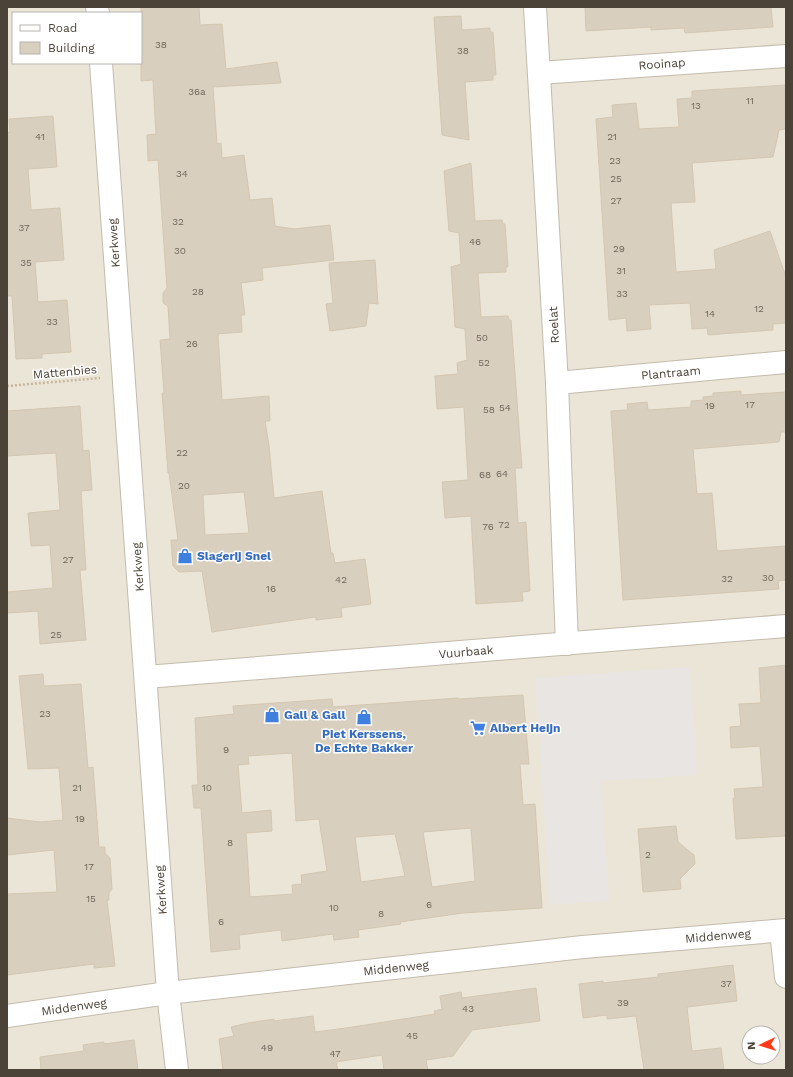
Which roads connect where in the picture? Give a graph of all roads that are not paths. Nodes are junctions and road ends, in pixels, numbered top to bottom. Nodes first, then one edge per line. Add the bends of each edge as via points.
1 (534, 7) edge
2 (786, 56) edge
3 (101, 64) edge
4 (539, 73) junction
5 (786, 362) edge
6 (557, 383) junction
7 (786, 626) edge
8 (567, 644) junction
9 (146, 677) junction
10 (784, 931) edge
11 (786, 977) edge
12 (168, 993) junction
13 (7, 1016) edge
14 (177, 1070) edge

1 - 4 street, Roelat
2 - 4 street, Rooinap
3 - 9 street, Kerkweg
4 - 6 street, Roelat
5 - 6 street, Plantraam
6 - 8 street, Roelat
7 - 8 street, Vuurbaak
8 - 9 street, Vuurbaak
9 - 12 street, Kerkweg
10 - 11 street
10 - 12 street, Middenweg via 583,947
12 - 13 street, Middenweg
12 - 14 street, Kerkweg

